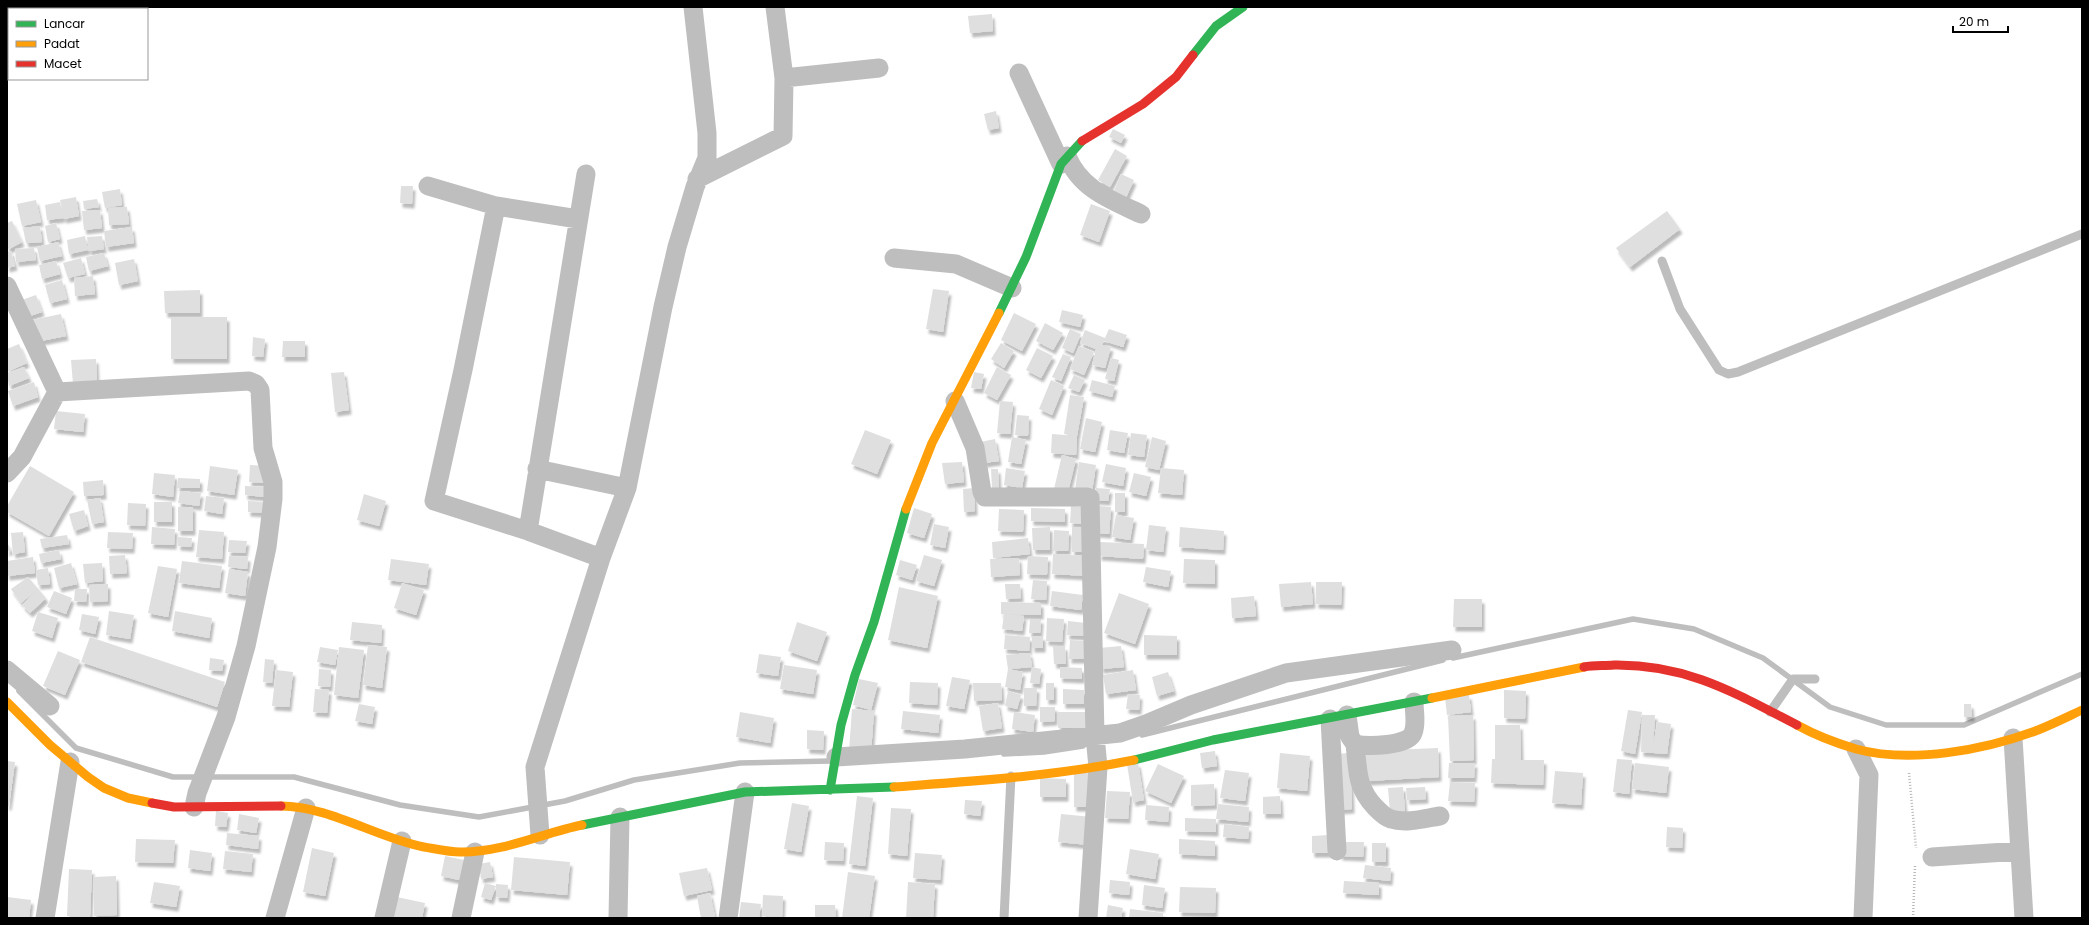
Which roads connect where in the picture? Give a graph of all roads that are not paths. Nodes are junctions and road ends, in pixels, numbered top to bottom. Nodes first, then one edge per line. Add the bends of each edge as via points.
1 (693, 7) edge
2 (775, 7) edge
3 (1243, 7) edge
4 (879, 68) dead end
5 (1019, 73) dead end
6 (784, 78) junction
7 (1064, 160) junction
8 (586, 174) dead end
9 (697, 179) junction
10 (428, 186) dead end
11 (496, 206) junction
12 (1141, 214) dead end
13 (578, 219) junction
14 (2082, 234) edge
15 (894, 258) dead end
16 (1662, 261) dead end
17 (7, 286) edge
18 (1012, 288) junction
19 (57, 392) junction
20 (955, 401) junction
21 (537, 469) junction
22 (7, 473) edge
23 (627, 488) junction
24 (528, 531) junction
25 (601, 558) junction
26 (1452, 650) dead end
27 (7, 670) edge
28 (1815, 679) dead end
29 (7, 702) edge
30 (1414, 702) junction
31 (50, 706) dead end
32 (2082, 710) edge
33 (1770, 712) junction
34 (1338, 717) junction
35 (1095, 737) junction
36 (2013, 738) junction
37 (1355, 744) junction
38 (1856, 749) junction
39 (1886, 754) junction
40 (836, 758) junction
41 (70, 762) junction
42 (1098, 762) junction
43 (1869, 775) junction
44 (1011, 776) junction
45 (830, 790) junction
46 (745, 792) junction
47 (195, 800) junction
48 (306, 808) junction
49 (1440, 816) dead end
50 (620, 817) junction
51 (540, 835) junction
52 (402, 841) junction
53 (1337, 851) dead end
54 (2020, 851) junction
55 (475, 852) junction
56 (1921, 859) road end
57 (45, 918) edge
58 (275, 918) edge
59 (384, 918) edge
60 (461, 918) edge
61 (618, 918) edge
62 (728, 918) edge
63 (1004, 918) edge
64 (1088, 918) edge
65 (1863, 918) edge
66 (2024, 918) edge

1 - 9 street via 707,133 707,158
2 - 6 street
3 - 7 street via 1216,26 1176,77 1143,104 1081,142
4 - 6 street
5 - 7 street
6 - 9 street via 783,136
7 - 12 street via 1099,194
7 - 18 street
8 - 13 street
9 - 23 street via 664,300
10 - 11 street
11 - 13 street
11 - 24 street via 434,501
13 - 21 street
14 - 16 lane via 1728,374 1719,370 1680,309
15 - 18 street via 956,264
17 - 19 street
18 - 20 street
19 - 22 street via 22,457
19 - 47 street via 249,381 256,384 260,390 263,448 273,482 267,546 246,646 226,717
20 - 35 street via 975,448 985,497 1090,498
20 - 40 street via 923,463 901,524 874,622 841,725
21 - 23 street
21 - 24 street
23 - 25 street
24 - 25 street
25 - 51 street via 535,768
26 - 35 street via 1286,673 1191,705 1120,733
27 - 31 street
28 - 33 lane via 1794,679
29 - 41 street
30 - 33 street via 1582,667 1633,665 1655,667 1698,677
30 - 34 street
30 - 37 street via 1414,733 1408,740 1378,745
32 - 36 street
33 - 38 street via 1810,732
34 - 37 street
34 - 42 street via 1213,740 1166,753
34 - 53 street
35 - 40 street
35 - 42 street
36 - 39 street via 1936,754
36 - 54 street
37 - 49 street via 1364,796 1383,816 1392,820
38 - 39 street
38 - 43 street
39 - 43 street
40 - 45 street
41 - 47 street via 104,788 128,798 174,807
41 - 57 street
42 - 44 street
42 - 64 street
43 - 65 street
44 - 45 street
44 - 63 lane
45 - 46 street
46 - 50 street
46 - 62 street
47 - 48 street
48 - 52 street
48 - 58 street
50 - 51 street
50 - 61 street
51 - 55 street
52 - 55 street via 424,847
52 - 59 street
54 - 56 street
54 - 66 street
55 - 60 street

